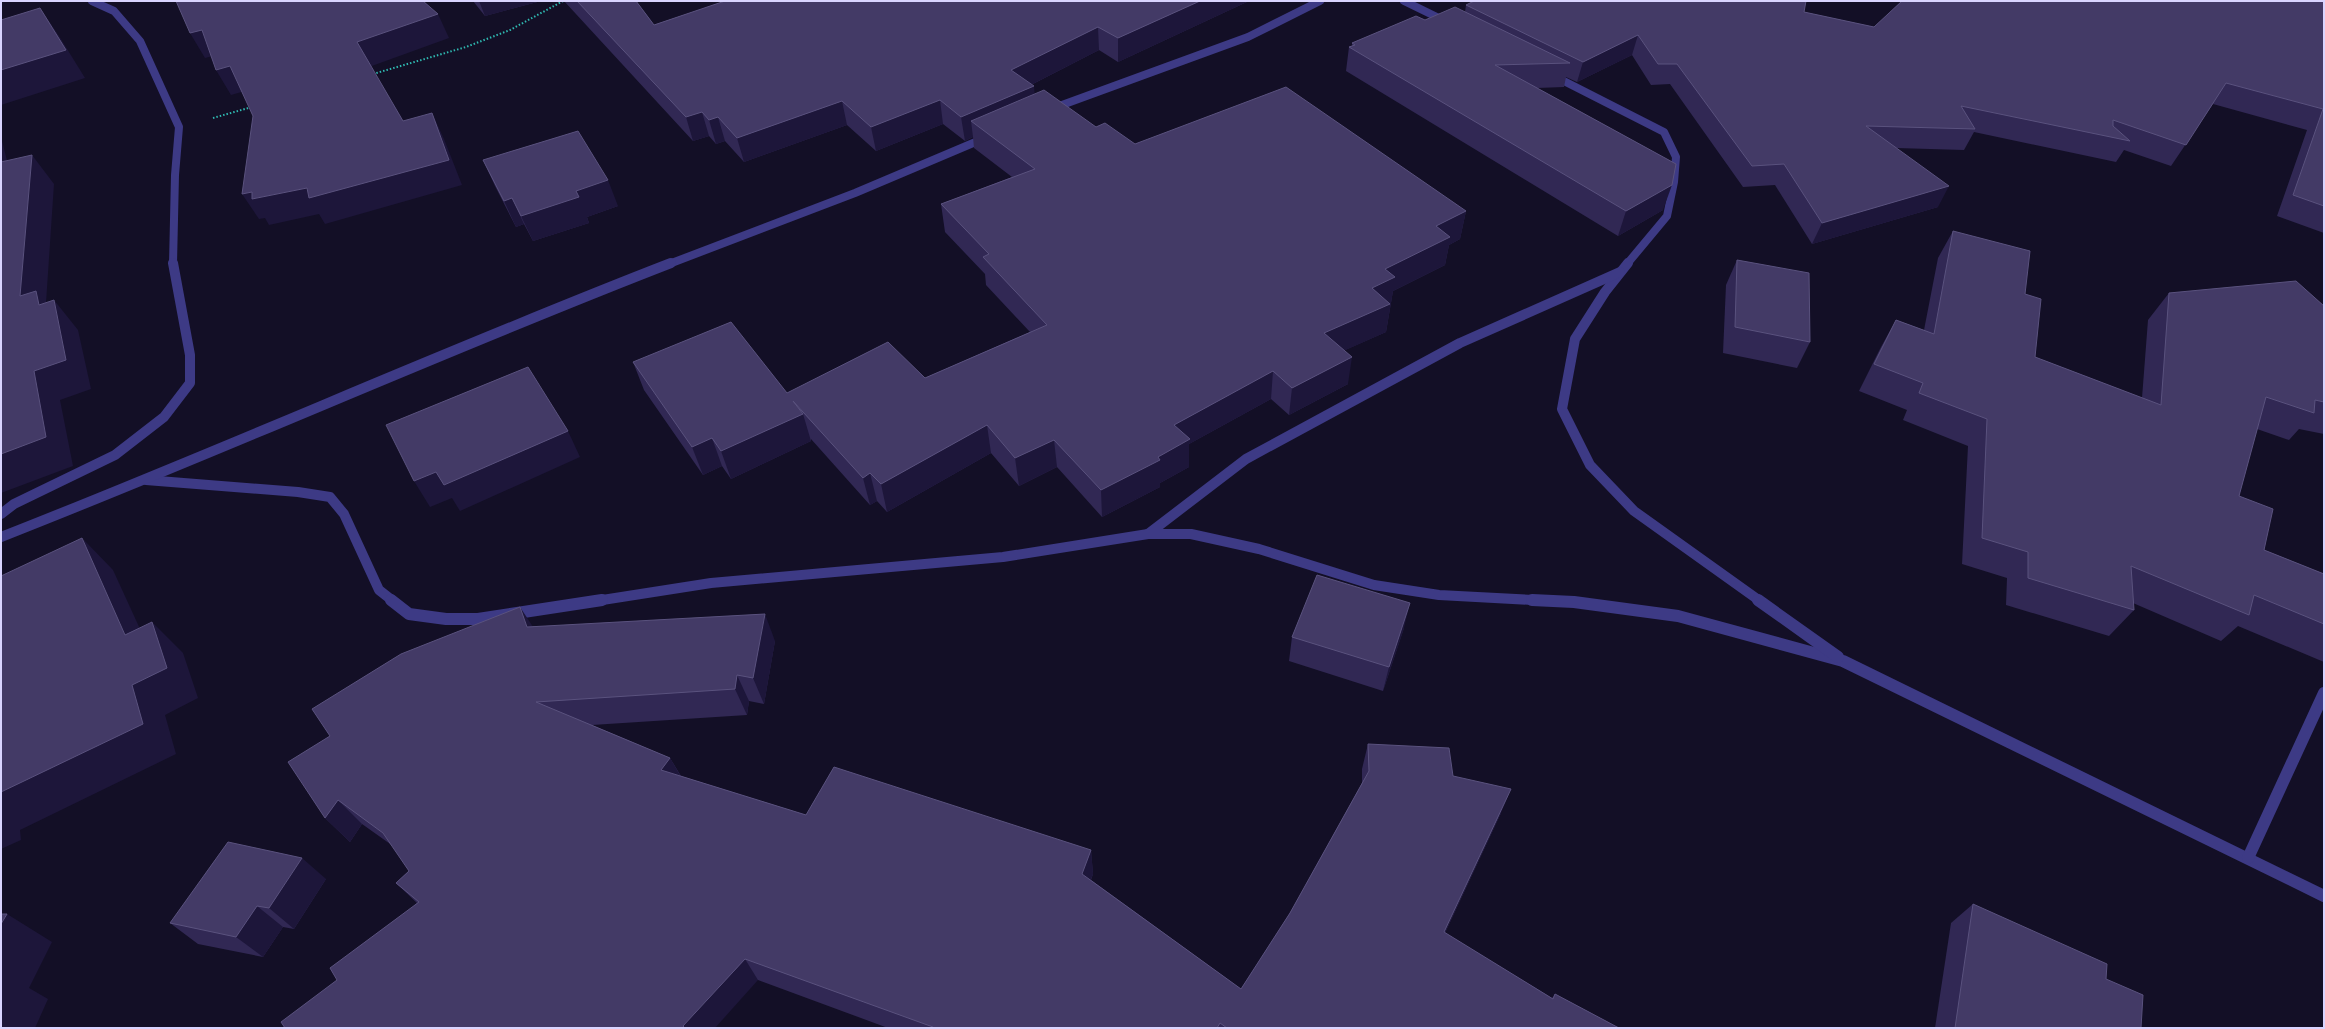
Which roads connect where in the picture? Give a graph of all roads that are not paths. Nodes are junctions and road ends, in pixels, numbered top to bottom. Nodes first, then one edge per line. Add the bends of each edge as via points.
1 (92, 1) edge
2 (1320, 1) edge
3 (1404, 1) edge
4 (1452, 25) edge
5 (1547, 73) edge
6 (1044, 112) edge
7 (994, 134) edge
8 (1622, 271) junction
9 (146, 480) junction
10 (1, 514) edge
11 (1148, 534) junction
12 (1, 537) edge
13 (1843, 661) junction
14 (2324, 693) edge
15 (2248, 858) junction
16 (2324, 896) edge

1 - 10 street via 114,11 140,41 180,127 175,175 173,269 190,355 190,383 164,417 115,455 14,504
2 - 6 street via 1248,37
3 - 4 street
5 - 8 street via 1664,132 1676,157 1667,216
7 - 9 street via 855,193 589,295 312,408
8 - 11 street via 1460,343 1246,459
8 - 13 street via 1605,292 1575,339 1562,409 1590,465 1634,511
9 - 11 street via 298,492 330,497 344,514 379,590 409,614 446,619 478,619 711,583 1003,557
9 - 12 street
11 - 13 street via 1191,534 1259,549 1374,585 1439,595 1574,602 1678,616
13 - 15 street
14 - 15 street
15 - 16 street

